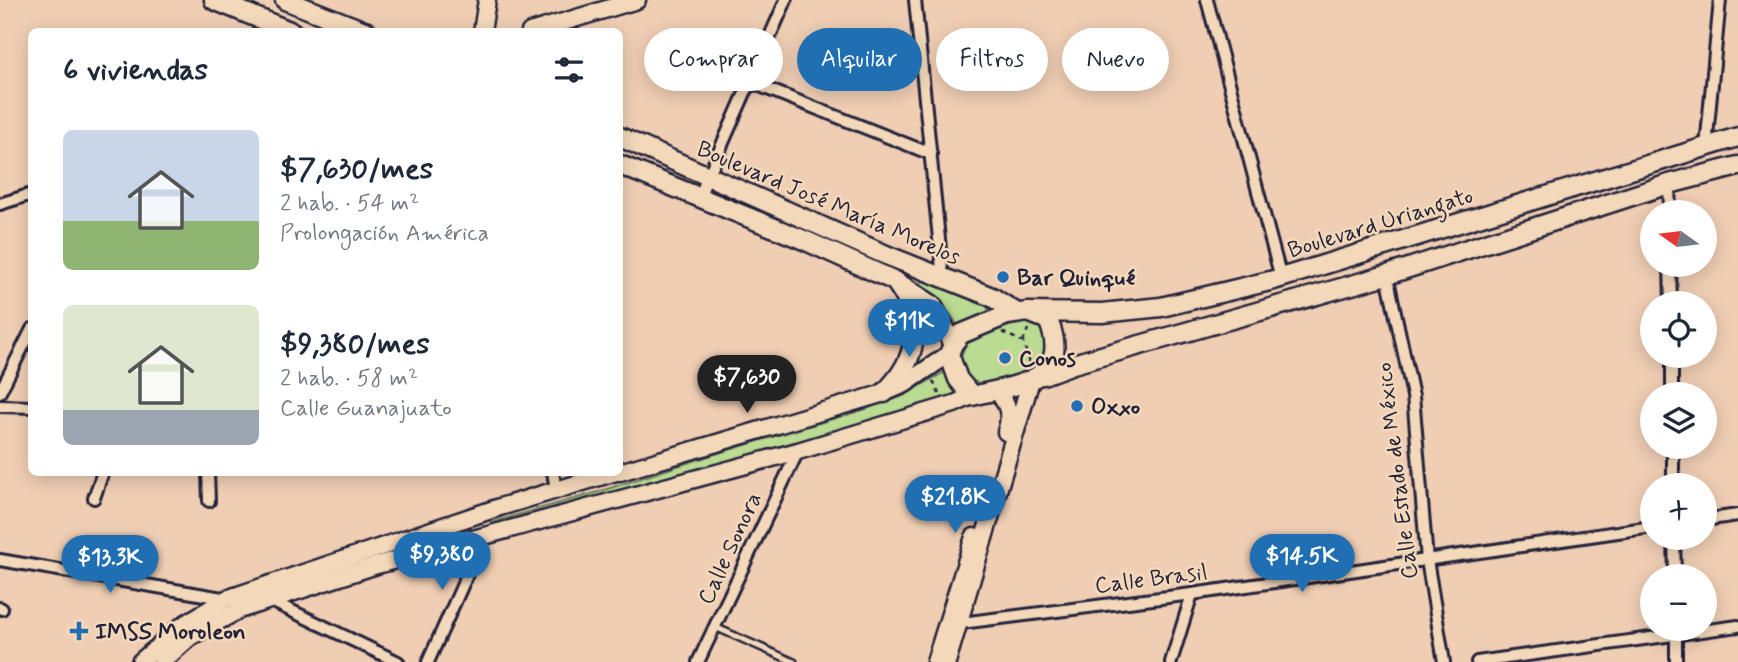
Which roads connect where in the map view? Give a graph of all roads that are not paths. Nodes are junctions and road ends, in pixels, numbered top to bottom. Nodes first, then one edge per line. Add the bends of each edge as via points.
1 (214, 0) edge
2 (285, 0) edge
3 (486, 0) edge
4 (637, 0) edge
5 (786, 0) edge
6 (915, 0) edge
7 (1207, 0) edge
8 (1720, 0) edge
9 (282, 28) edge
10 (357, 28) edge
11 (482, 28) edge
12 (543, 28) edge
13 (774, 28) edge
14 (746, 91) edge
15 (773, 91) edge
16 (1738, 137) edge
17 (623, 138) edge
18 (1706, 147) junction
19 (932, 154) junction
20 (1681, 155) junction
21 (623, 166) edge
22 (1738, 166) edge
23 (707, 176) junction
24 (1669, 184) junction
25 (28, 195) edge
26 (699, 197) junction
27 (1670, 200) edge
28 (0, 204) edge
29 (1387, 275) junction
30 (1282, 278) junction
31 (943, 279) junction
32 (895, 281) junction
33 (1025, 317) junction
34 (28, 337) edge
35 (951, 349) junction
36 (1035, 379) junction
37 (997, 390) junction
38 (0, 392) edge
39 (884, 393) junction
40 (972, 396) junction
41 (0, 406) edge
42 (28, 407) edge
43 (799, 451) junction
44 (623, 471) edge
45 (102, 476) edge
46 (208, 476) edge
47 (554, 476) edge
48 (604, 476) edge
49 (556, 490) junction
50 (94, 498) dead end
51 (209, 501) dead end
52 (500, 507) junction
53 (1738, 515) edge
54 (1717, 518) edge
55 (1640, 529) edge
56 (485, 535) junction
57 (0, 560) edge
58 (1427, 560) junction
59 (1192, 594) junction
60 (226, 599) junction
61 (272, 600) junction
62 (953, 624) junction
63 (1738, 626) edge
64 (715, 627) junction
65 (1717, 628) edge
66 (1640, 637) edge
67 (1676, 641) edge
68 (140, 662) edge
69 (162, 662) edge
70 (398, 662) edge
71 (428, 662) edge
72 (698, 662) edge
73 (794, 662) edge
74 (935, 662) edge
75 (947, 662) edge
76 (1171, 662) edge
77 (1444, 662) edge
78 (1477, 662) edge
79 (1676, 662) edge

1 - 9 main road
2 - 10 main road
3 - 11 street
4 - 12 street
5 - 13 street
6 - 19 street
7 - 30 street
8 - 18 street
14 - 23 street
15 - 19 street
16 - 18 main road, Boulevard Uriangato
17 - 23 main road, Boulevard José María Morelos
18 - 20 main road, Boulevard Uriangato
19 - 31 street
20 - 24 main road
20 - 30 main road, Boulevard Uriangato
21 - 26 main road, Boulevard José María Morelos
22 - 24 main road
23 - 26 street
23 - 31 main road, Boulevard José María Morelos
24 - 27 street
24 - 29 main road
25 - 28 street
26 - 32 main road, Boulevard José María Morelos
29 - 36 main road via 1073,364
29 - 58 street, Calle Estado de México via 1413,396
30 - 33 main road, Boulevard Uriangato via 1161,307
31 - 33 main road, Boulevard José María Morelos via 992,297
32 - 35 main road, Boulevard José María Morelos via 932,305
32 - 39 main road via 909,306 915,337 908,363
33 - 35 main road via 984,323 961,334
33 - 36 main road, Boulevard José María Morelos via 1048,320 1055,337 1054,358
34 - 38 street
35 - 39 street via 905,384
35 - 40 main road via 958,379
36 - 37 main road
36 - 62 street
37 - 40 main road
37 - 62 street via 1011,418
39 - 44 street
40 - 43 street
41 - 42 street
43 - 56 street
43 - 64 street, Calle Sonora
45 - 50 street
46 - 51 street
47 - 49 street
48 - 49 street
49 - 52 street
52 - 56 street
52 - 60 street
53 - 54 street
55 - 58 street, Calle Brasil
56 - 61 street
56 - 71 street
57 - 60 street
58 - 59 street, Calle Brasil
58 - 77 street, Calle Estado de México
59 - 62 street, Calle Brasil
59 - 76 street
60 - 61 street
60 - 68 street via 183,625
61 - 69 street via 239,610 190,637
61 - 70 street
62 - 74 street
62 - 75 street
63 - 65 street
64 - 72 street, Calle Sonora
64 - 73 lane
66 - 78 street
67 - 79 street

